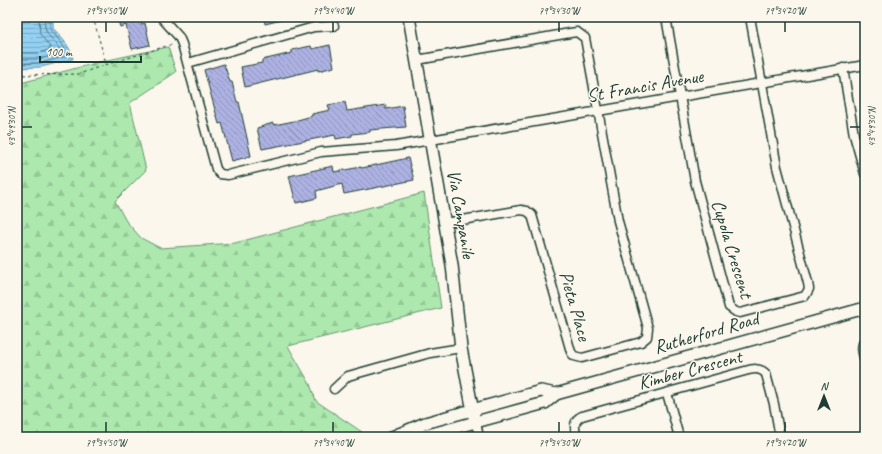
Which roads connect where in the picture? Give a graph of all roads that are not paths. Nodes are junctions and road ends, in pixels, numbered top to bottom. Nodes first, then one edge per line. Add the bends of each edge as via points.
1 (161, 17) edge
2 (409, 17) edge
3 (666, 17) edge
4 (750, 17) edge
5 (334, 26) dead end
6 (416, 60) junction
7 (188, 63) junction
8 (865, 65) edge
9 (843, 68) junction
10 (761, 82) junction
11 (680, 96) junction
12 (599, 110) junction
13 (430, 140) junction
14 (865, 174) edge
15 (445, 224) junction
16 (865, 308) edge
17 (865, 340) edge
18 (461, 348) junction
19 (865, 361) edge
20 (334, 389) dead end
21 (667, 392) junction
22 (474, 416) junction
23 (396, 436) edge
24 (479, 437) edge
25 (576, 437) edge
26 (679, 437) edge
27 (780, 437) edge

1 - 7 street via 179,37
2 - 6 main road, Via Campanile
3 - 11 street
4 - 10 street
5 - 7 street via 314,27
6 - 12 street via 577,32 585,38
6 - 13 main road, Via Campanile
7 - 13 street, St Francis Avenue via 214,163 220,174 236,174 321,152 386,148
8 - 9 street, St Francis Avenue
9 - 10 street, St Francis Avenue
9 - 14 street via 854,135
10 - 11 street, St Francis Avenue
10 - 11 street, Cupola Crescent via 777,167 809,290 804,296 740,313 729,307 695,181
11 - 12 street, St Francis Avenue
12 - 13 street, St Francis Avenue
12 - 15 street, Pieta Place via 618,221 648,328 644,340 582,358 574,356 534,220 527,211 512,211
13 - 15 main road, Via Campanile
15 - 18 main road, Via Campanile
16 - 22 main road, Rutherford Road via 556,394 542,391
17 - 19 street via 862,348
18 - 20 street via 430,353 348,376
18 - 22 main road, Via Campanile
21 - 25 street, Kimber Crescent via 582,416 574,425
21 - 26 street
21 - 27 street, Kimber Crescent via 745,371 763,370 774,404
22 - 23 main road, Rutherford Road via 425,423
22 - 24 street

